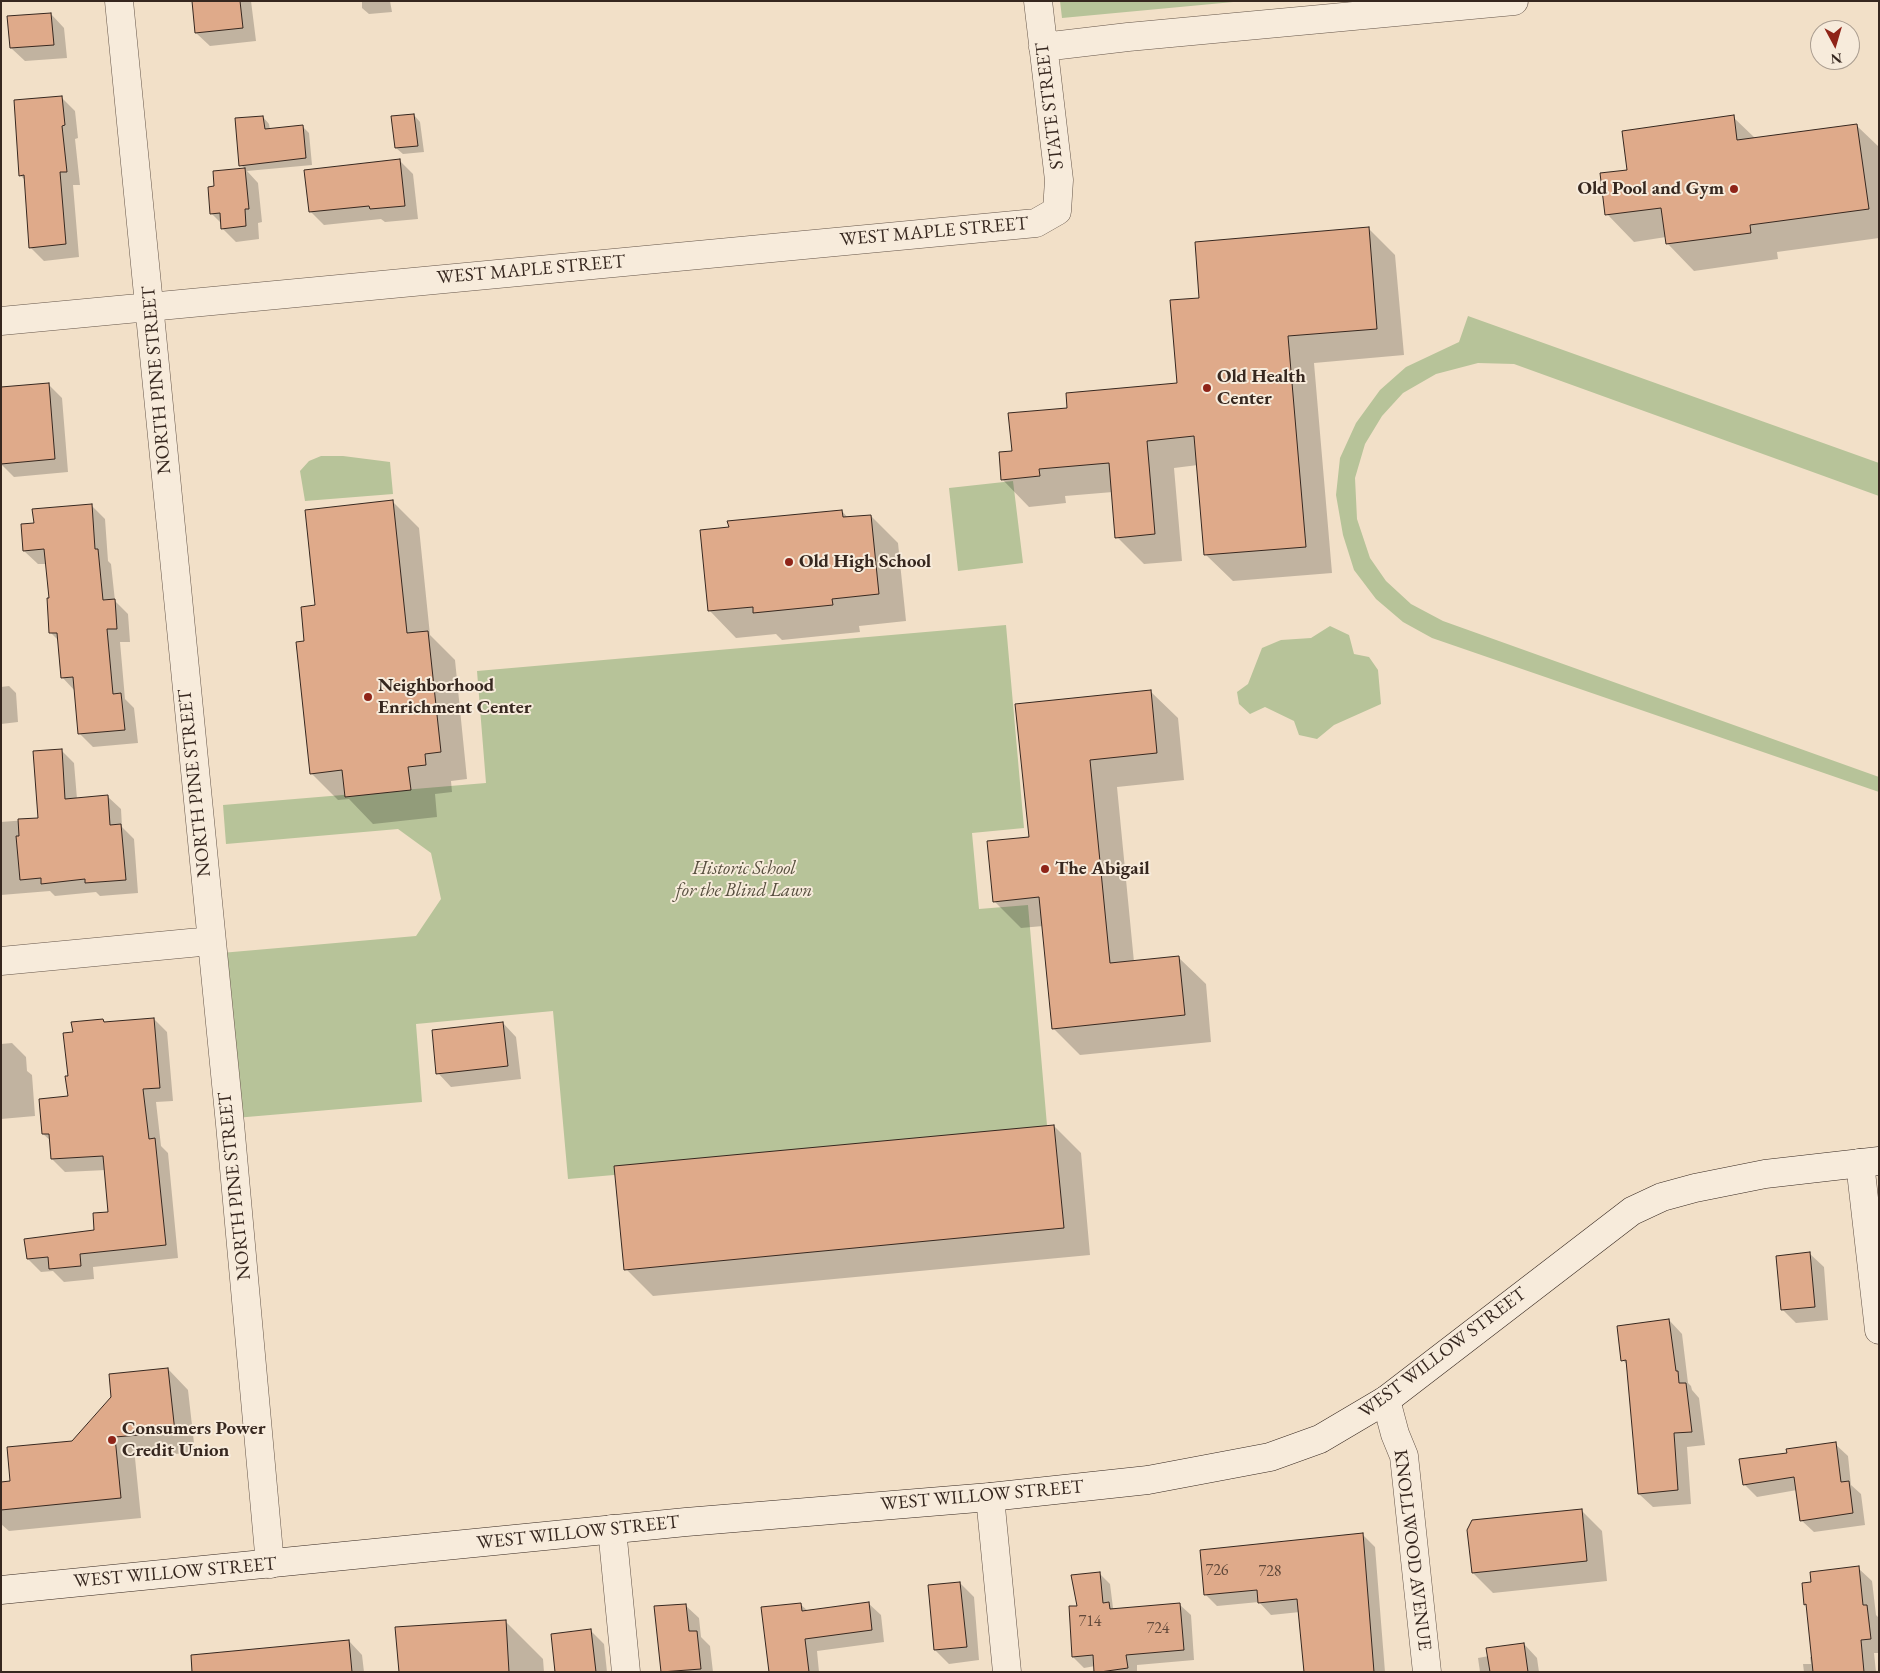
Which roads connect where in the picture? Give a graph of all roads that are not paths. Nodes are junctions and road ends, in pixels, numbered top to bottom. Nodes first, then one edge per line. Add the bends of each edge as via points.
1 (120, 1) edge
2 (1038, 1) edge
3 (1514, 1) edge
4 (1043, 47) junction
5 (1057, 211) joint
6 (150, 306) junction
7 (1, 321) edge
8 (211, 941) junction
9 (1, 961) edge
10 (1870, 1162) edge
11 (1879, 1330) edge
12 (1386, 1400) junction
13 (990, 1497) junction
14 (612, 1529) junction
15 (270, 1564) junction
16 (1, 1590) edge
17 (626, 1672) edge
18 (1007, 1672) edge
19 (1427, 1672) edge

1 - 6 street, NORTH PINE STREET
2 - 4 street, STATE STREET
3 - 4 street
4 - 5 street, STATE STREET via 1059,180
5 - 6 street, WEST MAPLE STREET via 1036,223
6 - 7 street, WEST MAPLE STREET
6 - 8 street, NORTH PINE STREET
8 - 9 street
8 - 15 street, NORTH PINE STREET
10 - 11 street
10 - 12 street, WEST WILLOW STREET via 1765,1174 1695,1188 1632,1211
12 - 13 street, WEST WILLOW STREET via 1320,1439 1270,1457 1148,1480
12 - 19 street, KNOLLWOOD AVENUE via 1404,1456
13 - 14 street, WEST WILLOW STREET
13 - 18 street
14 - 15 street, WEST WILLOW STREET
14 - 17 street
15 - 16 street, WEST WILLOW STREET

